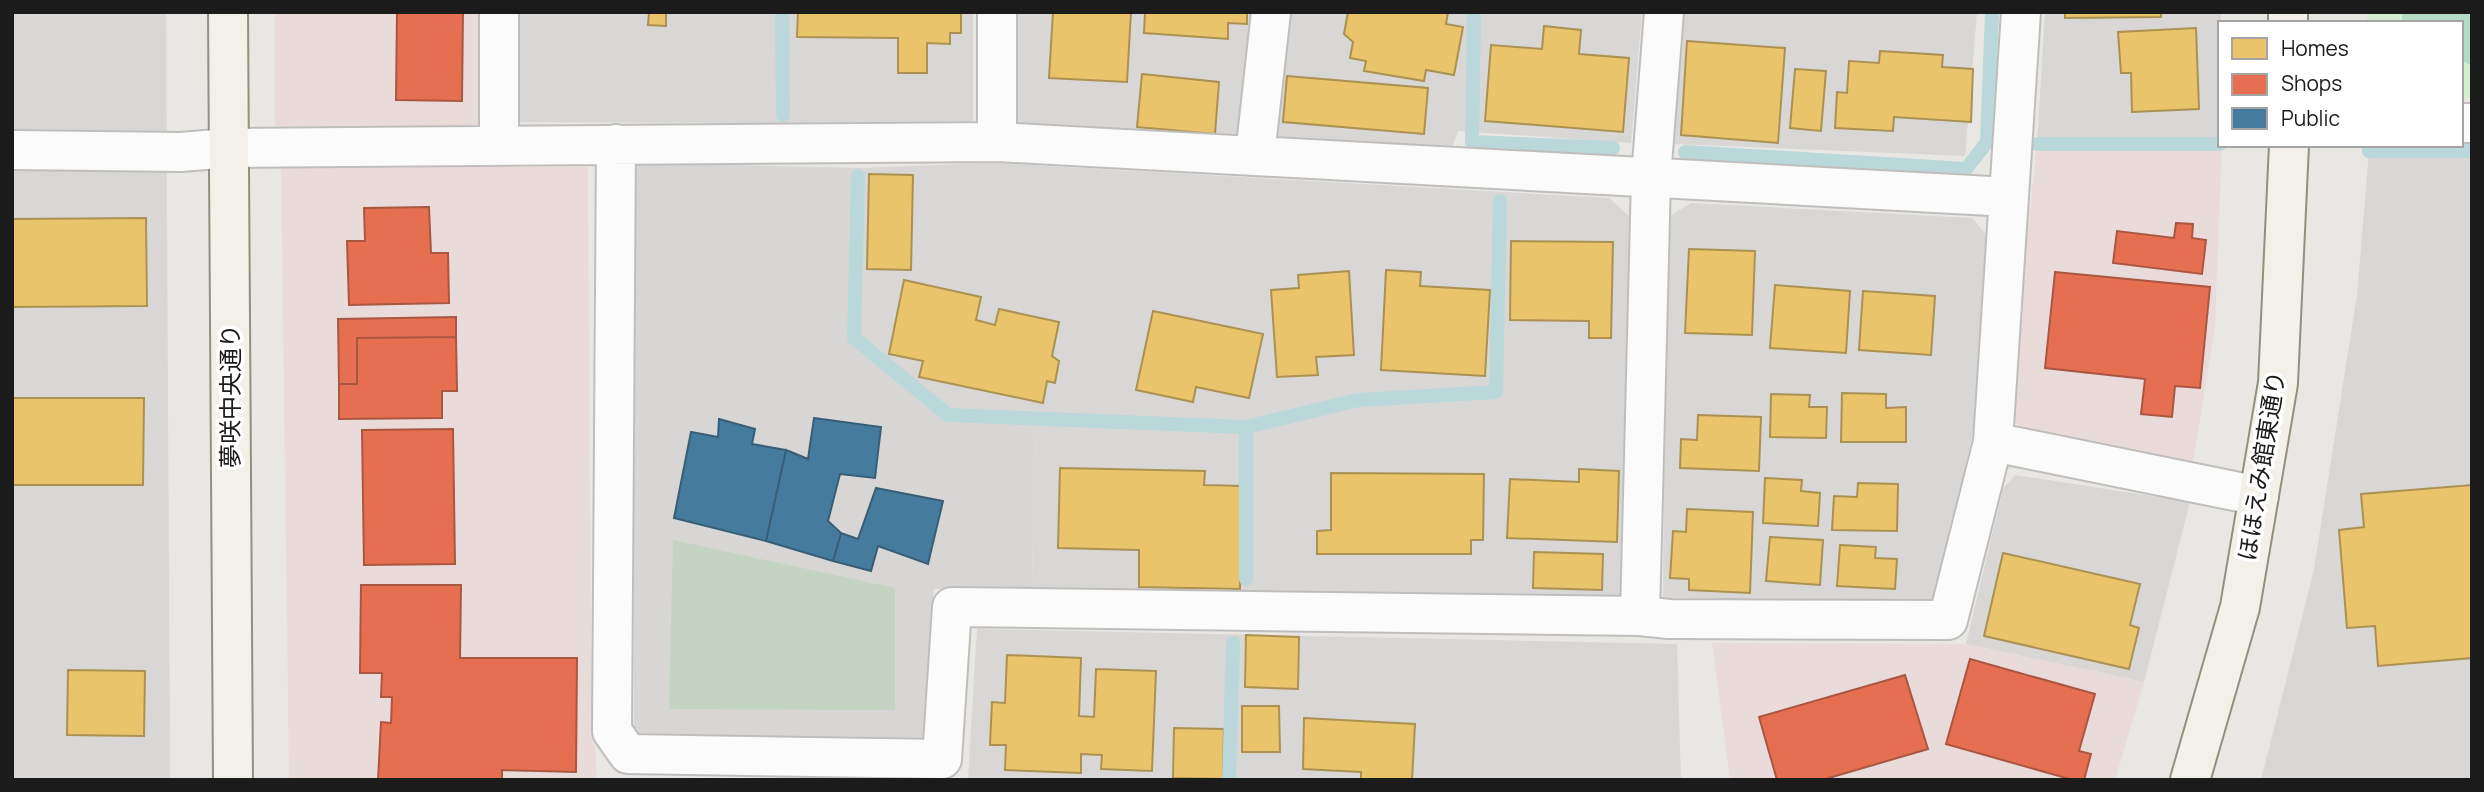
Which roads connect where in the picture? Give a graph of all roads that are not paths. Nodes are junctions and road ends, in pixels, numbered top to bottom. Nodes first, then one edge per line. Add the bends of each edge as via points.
1 (228, 12) edge
2 (499, 12) edge
3 (997, 12) edge
4 (1271, 12) edge
5 (1664, 12) edge
6 (2021, 12) edge
7 (997, 142) junction
8 (615, 144) junction
9 (499, 145) junction
10 (2289, 147) edge
11 (229, 148) junction
12 (12, 150) edge
13 (1255, 155) junction
14 (1651, 177) junction
15 (2009, 198) junction
16 (1993, 442) junction
17 (2259, 496) junction
18 (1640, 616) junction
19 (754, 768) edge
20 (233, 780) edge
21 (2190, 780) edge

1 - 11 street, 夢咲中央通り
2 - 9 street
3 - 7 street
4 - 13 street
5 - 14 street
6 - 15 street
7 - 8 street
7 - 13 street
8 - 9 street
8 - 19 street via 612,731 628,754
9 - 11 street
10 - 17 street, ほほえみ館東通り via 2278,383
11 - 12 street via 181,152
11 - 20 street, 夢咲中央通り
13 - 14 street
14 - 15 street
14 - 18 street
15 - 16 street
16 - 17 street
16 - 18 street via 1948,620
17 - 21 street, ほほえみ館東通り via 2240,607
18 - 19 street via 952,607 942,759

